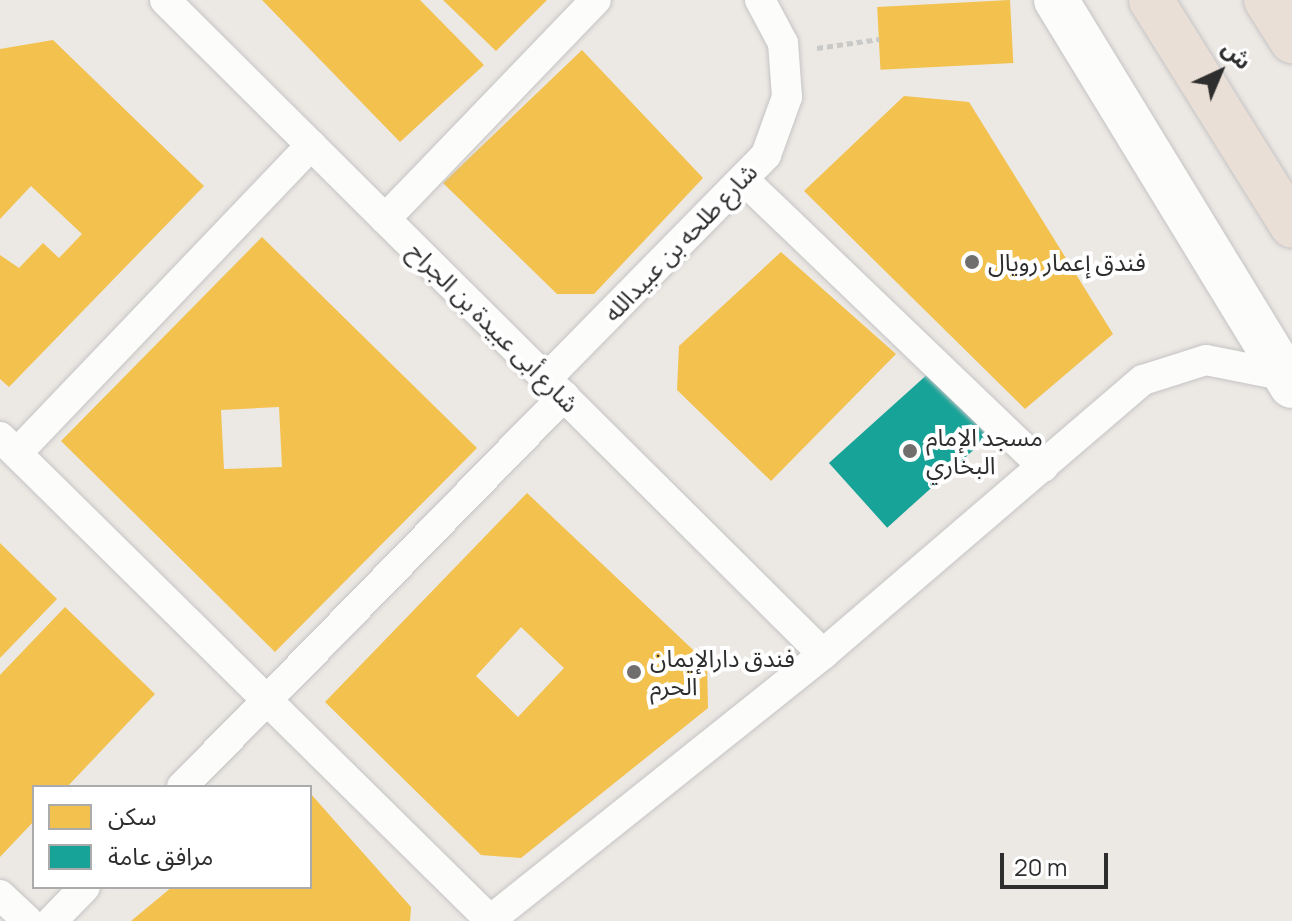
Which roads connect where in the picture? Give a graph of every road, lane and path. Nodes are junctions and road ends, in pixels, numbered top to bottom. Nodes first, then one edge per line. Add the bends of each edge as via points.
1 (165, 0) edge
2 (596, 0) edge
3 (760, 0) edge
4 (1056, 0) edge
5 (1151, 0) edge
6 (879, 39) dead end
7 (784, 53) junction
8 (311, 145) junction
9 (743, 179) junction
10 (385, 219) junction
11 (1292, 226) edge
12 (1289, 381) edge
13 (555, 388) junction
14 (9, 445) edge
15 (1043, 467) junction
16 (823, 654) junction
17 (265, 701) junction
18 (184, 785) edge
19 (83, 889) edge
20 (0, 895) edge
21 (489, 920) edge
22 (28, 921) edge
23 (52, 921) edge

1 - 8 street, شارع أبى عبيدة بن الجراح
2 - 10 street
3 - 7 street, شارع طلحه بن عبيدالله
4 - 12 main road
5 - 11 highway
6 - 7 path
7 - 9 street, شارع طلحه بن عبيدالله via 787,97 766,155
8 - 10 street, شارع أبى عبيدة بن الجراح
8 - 14 street
9 - 13 street, شارع طلحه بن عبيدالله
9 - 15 street
10 - 13 street, شارع أبى عبيدة بن الجراح
12 - 15 street via 1206,360 1143,380
13 - 16 street, شارع أبى عبيدة بن الجراح
13 - 17 street, شارع طلحه بن عبيدالله
14 - 17 street
15 - 16 street
16 - 21 street
17 - 18 street, شارع طلحه بن عبيدالله
17 - 21 street
19 - 23 street
20 - 22 street

